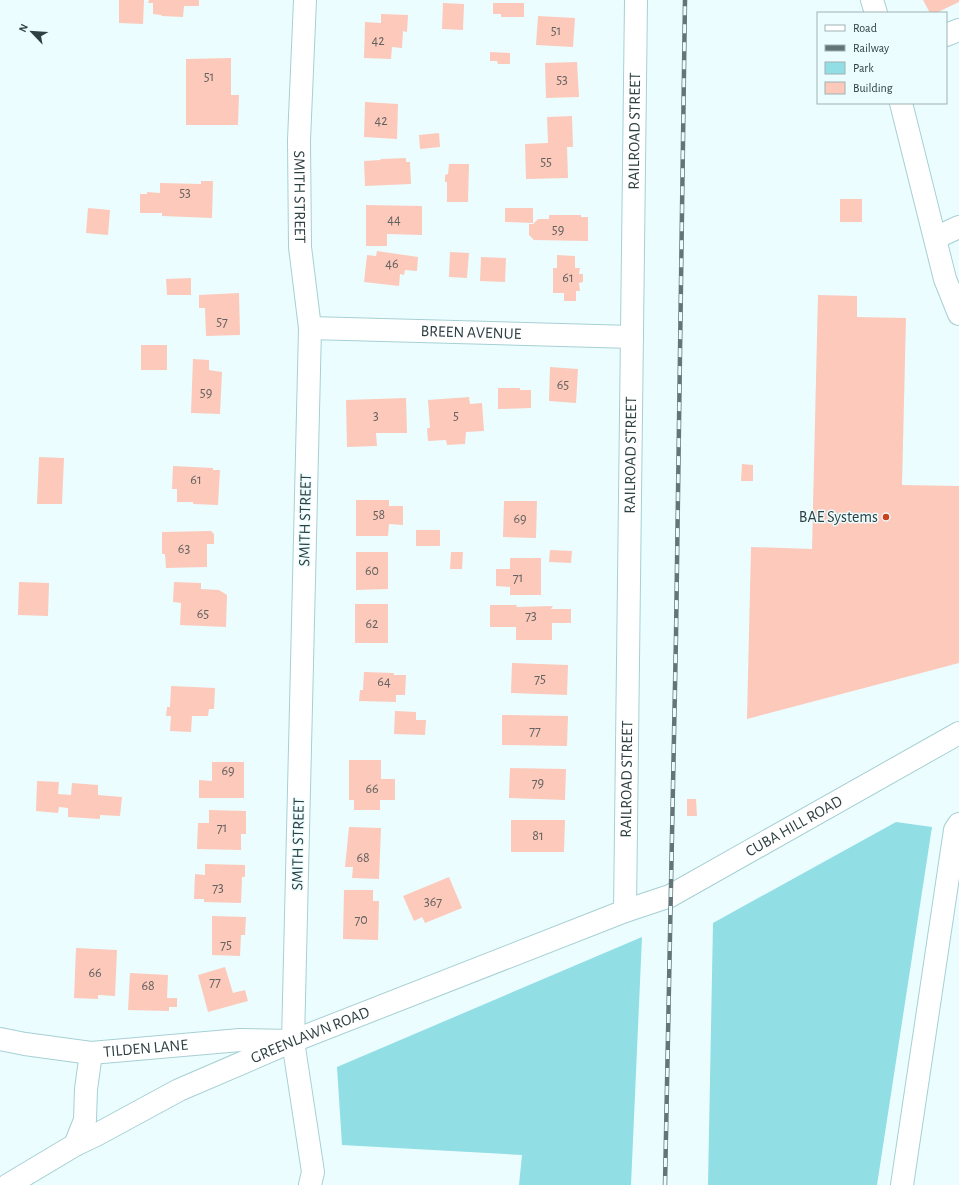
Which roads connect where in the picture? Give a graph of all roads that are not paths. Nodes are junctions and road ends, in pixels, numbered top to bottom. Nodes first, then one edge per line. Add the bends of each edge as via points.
1 (305, 0) edge
2 (636, 0) edge
3 (872, 0) edge
4 (876, 12) edge
5 (959, 30) edge
6 (947, 35) edge
7 (901, 104) edge
8 (959, 227) edge
9 (935, 238) junction
10 (957, 304) edge
11 (310, 328) junction
12 (632, 337) junction
13 (959, 733) edge
14 (959, 824) edge
15 (625, 911) junction
16 (0, 1039) edge
17 (293, 1042) junction
18 (91, 1053) junction
19 (75, 1145) junction
20 (8, 1185) edge
21 (310, 1185) edge
22 (902, 1185) edge

1 - 11 street, SMITH STREET via 299,140 300,247
2 - 12 street, RAILROAD STREET
3 - 4 street
5 - 6 street
7 - 9 street
8 - 9 street
9 - 10 street via 945,279
11 - 12 street, BREEN AVENUE
11 - 17 street, SMITH STREET
12 - 15 street, RAILROAD STREET
13 - 15 street, CUBA HILL ROAD via 670,896
14 - 22 street via 954,830
15 - 17 street, GREENLAWN ROAD
16 - 18 street, TILDEN LANE
17 - 18 street, TILDEN LANE via 240,1040
17 - 19 street, GREENLAWN ROAD via 180,1090
17 - 21 street, SMITH STREET via 313,1172
18 - 19 street via 85,1120
19 - 20 street, GREENLAWN ROAD

